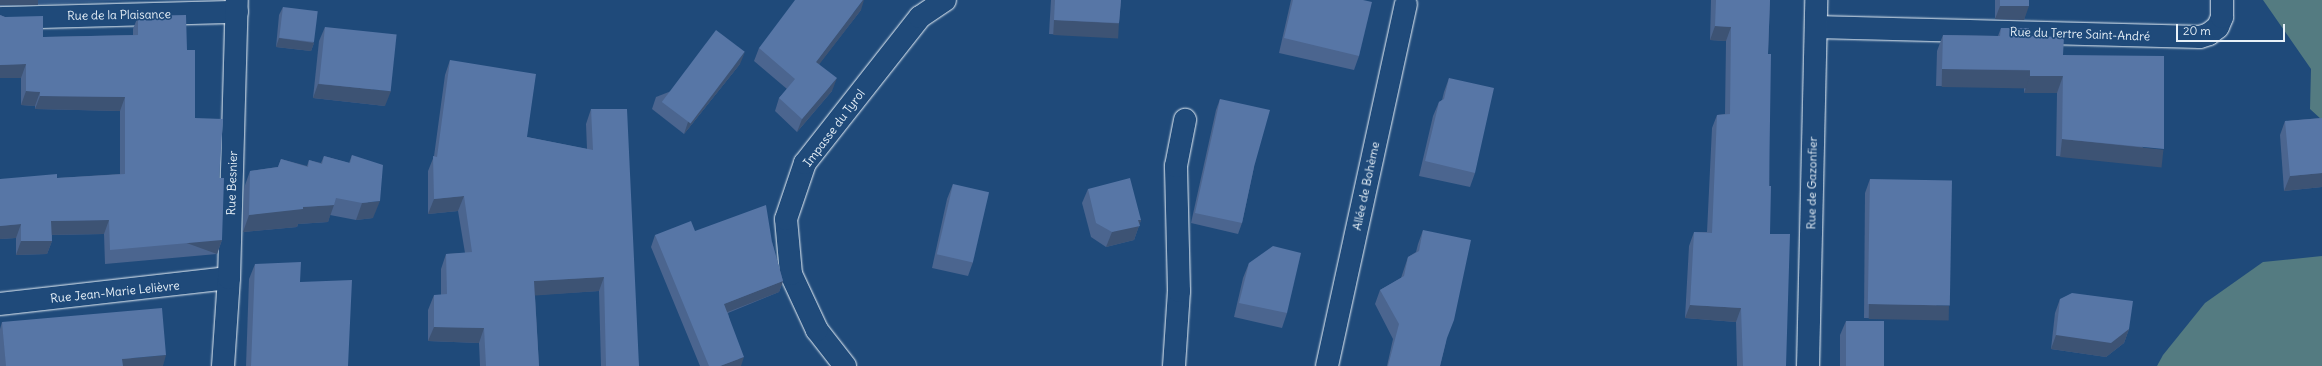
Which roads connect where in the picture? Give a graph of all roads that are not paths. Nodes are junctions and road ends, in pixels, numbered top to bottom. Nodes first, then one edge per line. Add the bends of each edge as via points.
1 (945, 0) edge
2 (1816, 0) edge
3 (2222, 0) edge
4 (1406, 5) dead end
5 (237, 6) edge
6 (0, 18) edge
7 (1816, 27) junction
8 (1185, 120) dead end
9 (229, 278) junction
10 (0, 304) edge
11 (223, 366) edge
12 (845, 366) edge
13 (1174, 366) edge
14 (1327, 366) edge
15 (1808, 366) edge

1 - 12 street, Impasse du Tyrol via 920,17 805,163 786,219 791,274 816,330
2 - 7 street, Rue de Gazonfier
3 - 7 street, Rue du Tertre Saint-André via 2222,17 2218,27 2210,34 2200,37
4 - 14 street, Allée de Bohème
5 - 6 street, Rue de la Plaisance
5 - 9 street, Rue Besnier
7 - 15 street, Rue de Gazonfier
8 - 13 street via 1176,166 1179,291
9 - 10 street, Rue Jean-Marie Lelièvre
9 - 11 street, Rue Besnier

